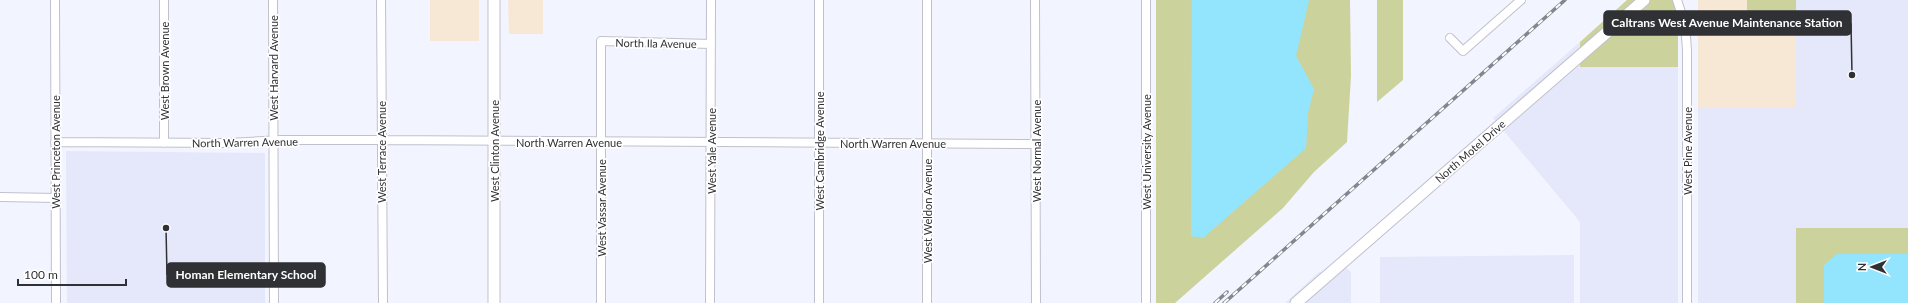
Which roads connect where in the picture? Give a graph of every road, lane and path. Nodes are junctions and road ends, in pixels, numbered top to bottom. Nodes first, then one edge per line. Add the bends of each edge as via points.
1 (55, 0) edge
2 (164, 0) edge
3 (272, 0) edge
4 (381, 0) edge
5 (494, 0) edge
6 (711, 0) edge
7 (819, 0) edge
8 (927, 0) edge
9 (1035, 0) edge
10 (1146, 0) edge
11 (1521, 0) edge
12 (1644, 0) edge
13 (1677, 0) edge
14 (1450, 38) dead end
15 (601, 41) joint
16 (711, 44) junction
17 (381, 140) junction
18 (273, 141) junction
19 (494, 141) junction
20 (55, 142) junction
21 (601, 142) junction
22 (711, 142) junction
23 (164, 143) junction
24 (820, 143) junction
25 (928, 143) junction
26 (1036, 144) junction
27 (0, 197) edge
28 (56, 198) junction
29 (56, 303) edge
30 (274, 303) edge
31 (383, 303) edge
32 (494, 303) edge
33 (601, 303) edge
34 (710, 303) edge
35 (819, 303) edge
36 (927, 303) edge
37 (1036, 303) edge
38 (1146, 303) edge
39 (1296, 303) edge
40 (1687, 303) edge

1 - 20 street, West Princeton Avenue
2 - 23 street, West Brown Avenue
3 - 18 street, West Harvard Avenue
4 - 17 street, West Terrace Avenue
5 - 19 main road, West Clinton Avenue
6 - 16 street, West Yale Avenue
7 - 24 street, West Cambridge Avenue
8 - 25 street, West Weldon Avenue
9 - 26 street, West Normal Avenue
10 - 38 street, West University Avenue
11 - 14 street via 1463,51
12 - 39 main road, North Motel Drive
13 - 40 street, West Pine Avenue via 1685,24 1687,50
15 - 16 street, North Ila Avenue
15 - 21 street, West Vassar Avenue
16 - 22 street, West Yale Avenue
17 - 18 street, North Warren Avenue
17 - 19 street, North Warren Avenue
17 - 31 street, West Terrace Avenue
18 - 23 street, North Warren Avenue
18 - 30 street, West Harvard Avenue
19 - 21 street, North Warren Avenue
19 - 32 main road, West Clinton Avenue
20 - 23 street, North Warren Avenue
20 - 28 street, West Princeton Avenue
21 - 22 street, North Warren Avenue
21 - 33 street, West Vassar Avenue
22 - 24 street, North Warren Avenue
22 - 34 street, West Yale Avenue
24 - 25 street, North Warren Avenue
24 - 35 street, West Cambridge Avenue
25 - 26 street, North Warren Avenue
25 - 36 street, West Weldon Avenue
26 - 37 street, West Normal Avenue
27 - 28 street
28 - 29 street, West Princeton Avenue

